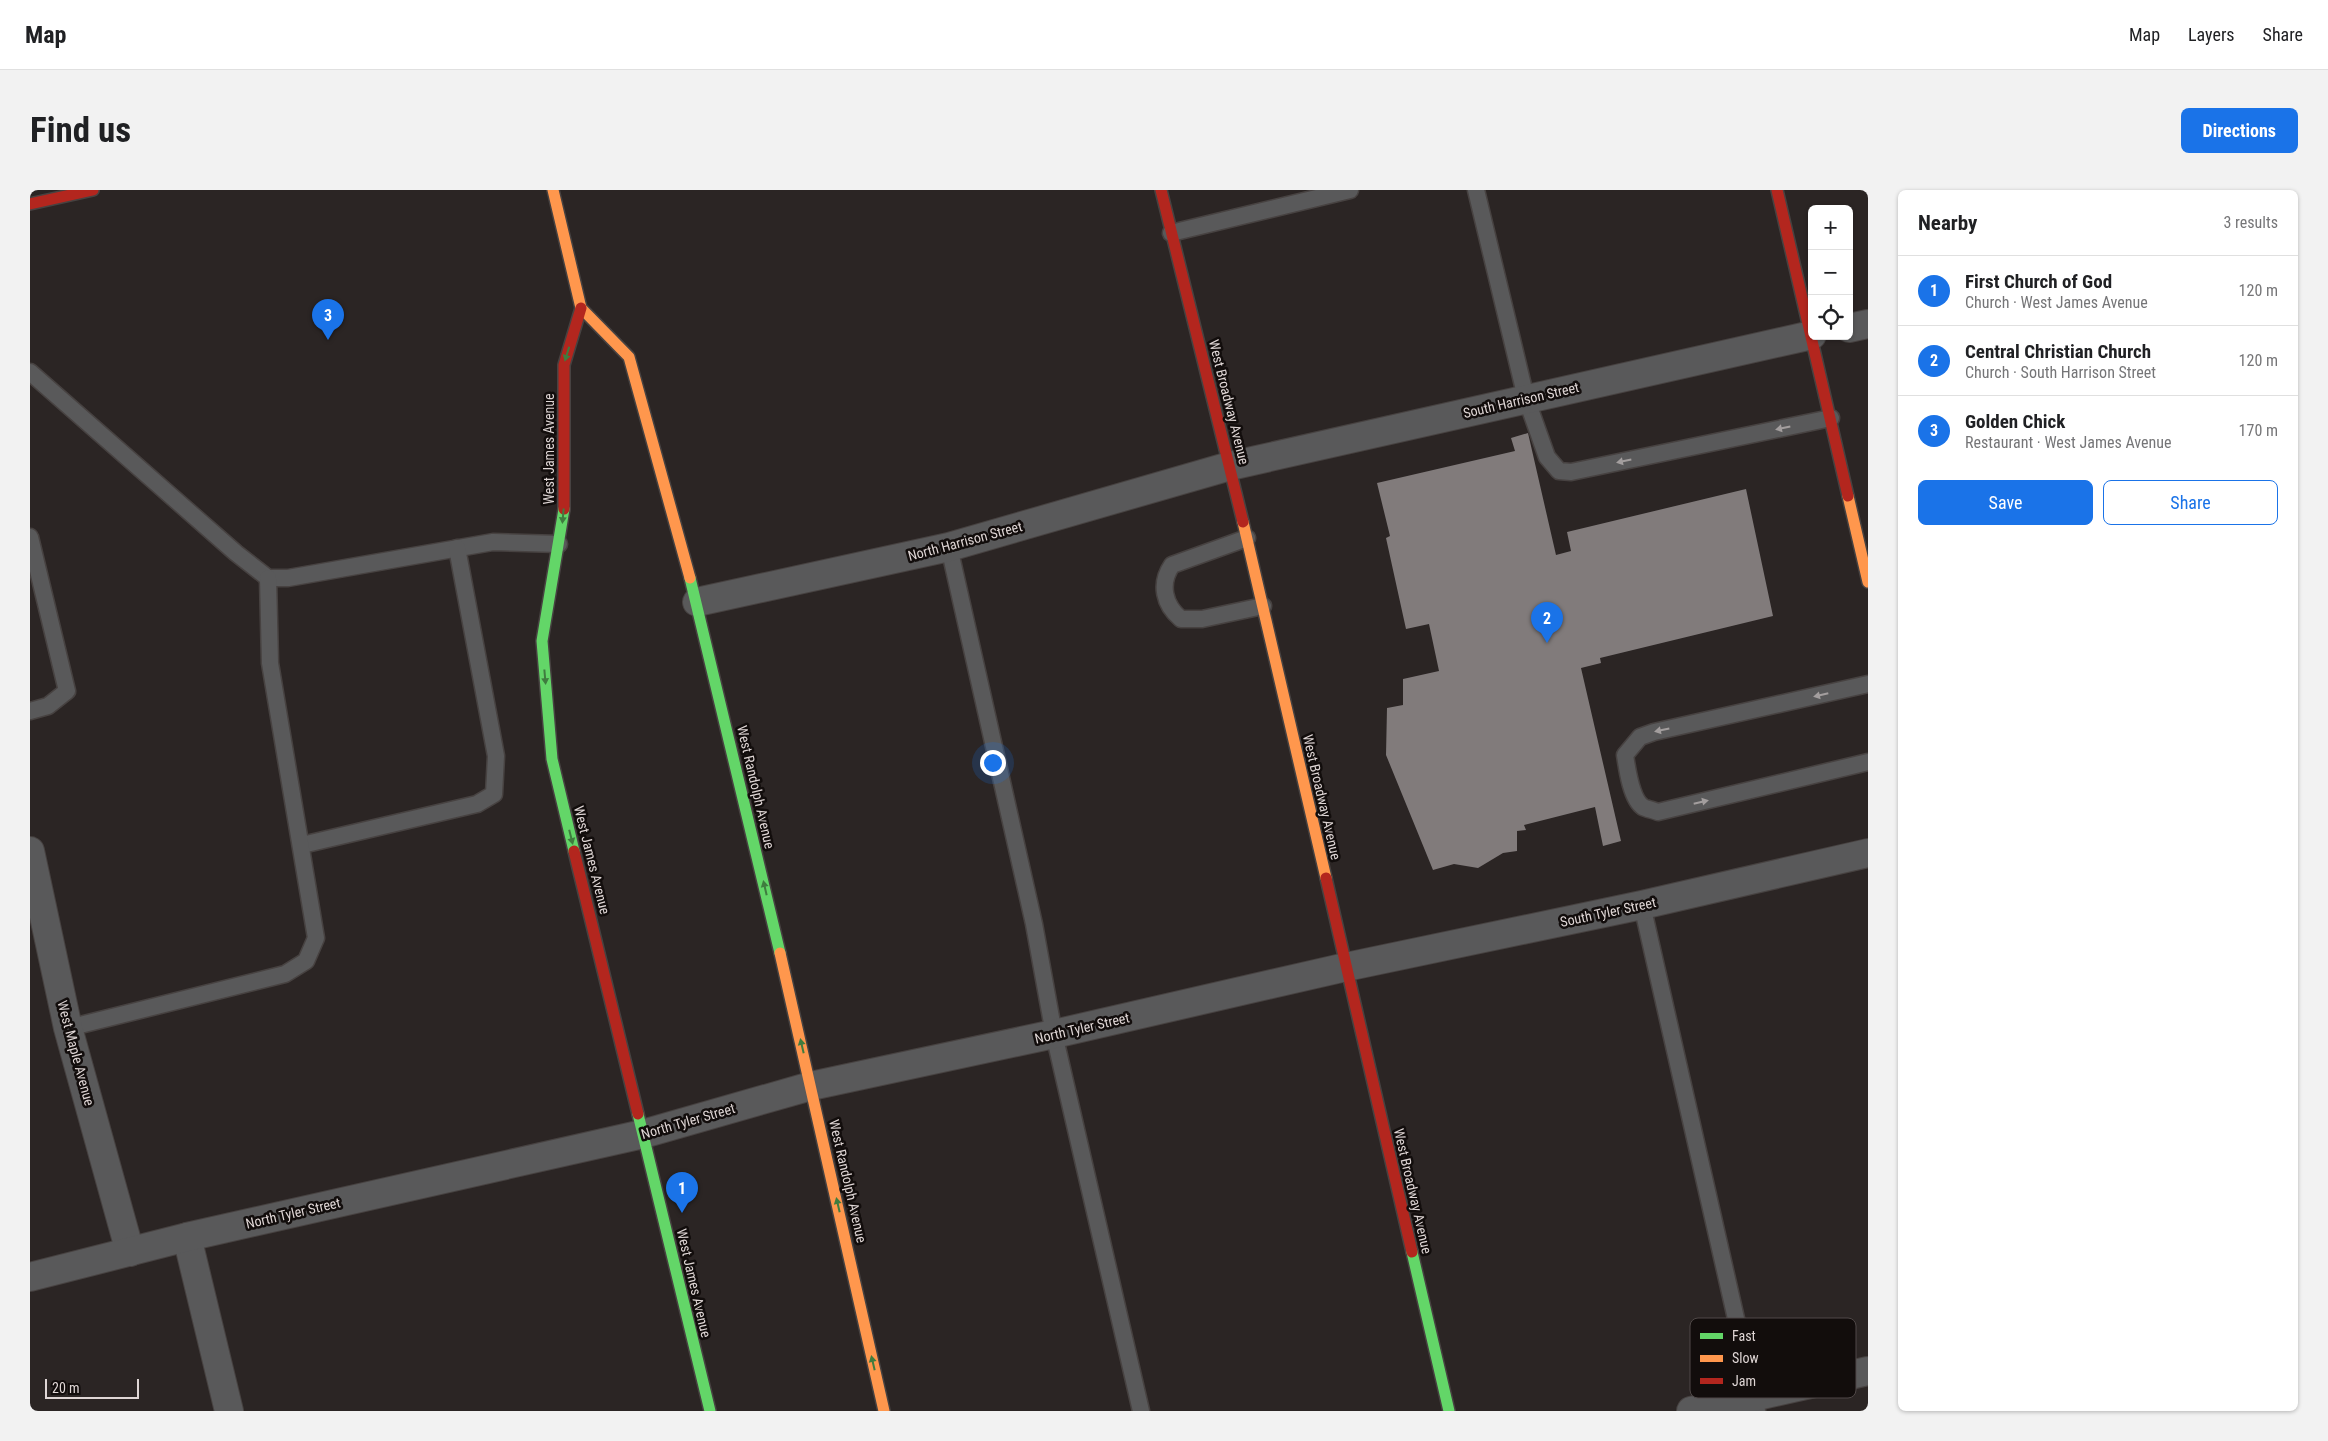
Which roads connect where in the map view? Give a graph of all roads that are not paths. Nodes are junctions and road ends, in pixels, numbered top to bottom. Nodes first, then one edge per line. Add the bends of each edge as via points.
1 (93, 190) edge
2 (553, 190) edge
3 (1161, 190) edge
4 (1350, 190) edge
5 (1476, 190) edge
6 (1778, 190) edge
7 (30, 204) edge
8 (1171, 233) junction
9 (581, 308) junction
10 (1808, 322) edge
11 (1868, 324) edge
12 (1853, 327) edge
13 (1808, 336) edge
14 (1812, 340) edge
15 (30, 372) edge
16 (1526, 398) junction
17 (1831, 418) junction
18 (1230, 466) junction
19 (30, 537) edge
20 (1247, 538) junction
21 (559, 544) junction
22 (949, 547) junction
23 (457, 548) junction
24 (268, 578) junction
25 (1868, 582) edge
26 (697, 602) junction
27 (1263, 606) junction
28 (1868, 684) edge
29 (30, 711) edge
30 (1868, 762) edge
31 (302, 845) junction
32 (30, 851) edge
33 (1868, 853) edge
34 (1642, 905) junction
35 (1346, 967) junction
36 (68, 1028) junction
37 (1054, 1034) junction
38 (811, 1086) junction
39 (643, 1134) junction
40 (187, 1236) junction
41 (130, 1252) junction
42 (30, 1277) edge
43 (1736, 1318) edge
44 (1868, 1371) edge
45 (1856, 1375) edge
46 (1776, 1398) edge
47 (1756, 1404) edge
48 (229, 1411) edge
49 (710, 1411) edge
50 (884, 1411) edge
51 (1141, 1411) edge
52 (1449, 1411) edge
53 (1692, 1411) edge

1 - 7 main road
2 - 9 main road
3 - 8 main road, West Broadway Avenue
4 - 8 lane
5 - 16 lane
6 - 10 main road
8 - 18 main road, West Broadway Avenue
9 -> 21 main road, West James Avenue via 564,365 564,518
9 - 26 main road, West Randolph Avenue via 629,357
11 - 12 street
13 - 16 street, South Harrison Street
14 - 17 main road
15 - 24 lane
17 -> 16 lane via 1571,472 1558,470 1547,457
16 - 18 street, South Harrison Street
17 - 25 main road
18 - 20 main road, West Broadway Avenue
18 - 22 street, North Harrison Street
19 - 29 lane via 66,691 48,706
20 - 27 main road, West Broadway Avenue
20 - 27 lane via 1172,565 1163,582 1167,600 1181,619
21 - 23 lane via 493,542
21 -> 39 main road, West James Avenue via 542,640 552,759
22 - 26 street, North Harrison Street
22 - 37 lane via 1034,924
23 - 24 lane via 288,578
23 - 31 lane via 496,756 494,794 477,804
24 - 31 lane via 270,664
38 -> 26 main road, West Randolph Avenue
27 - 35 main road, West Broadway Avenue
28 -> 30 lane via 1654,732 1640,737 1625,755 1634,794 1641,806 1658,812
31 - 36 lane via 316,938 306,961 285,974
32 - 36 street, West Maple Avenue
33 - 34 street, South Tyler Street
34 - 35 street, South Tyler Street
34 - 43 lane
35 - 37 street, North Tyler Street
35 - 52 main road, West Broadway Avenue
36 - 41 street, West Maple Avenue
37 - 38 street, North Tyler Street
37 - 51 lane
38 - 39 street, North Tyler Street
50 -> 38 main road, West Randolph Avenue
39 - 40 street, North Tyler Street
39 - 49 main road, West James Avenue
40 - 41 street, North Tyler Street
40 - 48 street
41 - 42 street, North Tyler Street
44 - 45 street
46 - 47 street
47 - 53 street

